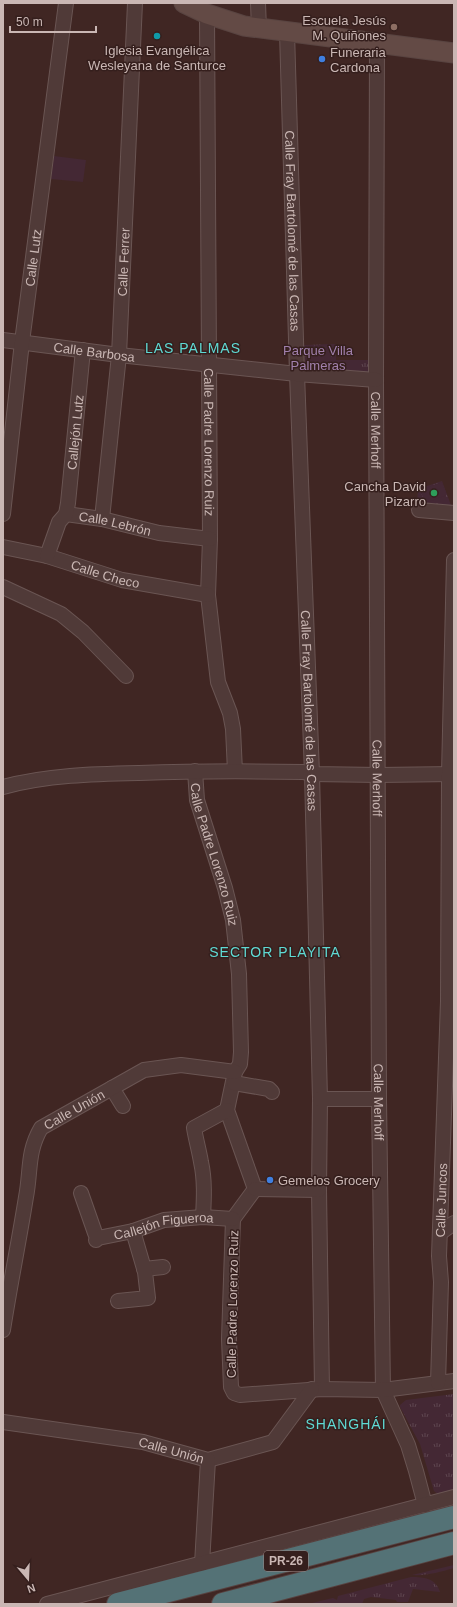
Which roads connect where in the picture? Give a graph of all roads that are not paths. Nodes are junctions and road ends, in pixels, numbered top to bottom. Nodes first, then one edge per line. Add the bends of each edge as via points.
1 (66, 3) edge
2 (135, 3) edge
3 (184, 3) edge
4 (258, 3) edge
5 (207, 14) junction
6 (259, 29) junction
7 (287, 32) junction
8 (377, 43) junction
9 (454, 54) edge
10 (3, 340) edge
11 (22, 342) junction
12 (83, 350) junction
13 (119, 355) junction
14 (209, 365) junction
15 (297, 374) junction
16 (376, 380) junction
17 (419, 510) dead end
18 (454, 513) edge
19 (3, 514) edge
20 (66, 514) junction
21 (102, 520) junction
22 (210, 539) junction
23 (3, 547) edge
24 (47, 556) junction
25 (454, 560) edge
26 (3, 587) edge
27 (208, 595) junction
28 (126, 676) dead end
29 (196, 771) junction
30 (235, 771) junction
31 (312, 774) junction
32 (452, 774) edge
33 (379, 775) junction
34 (3, 787) edge
35 (234, 1077) junction
36 (112, 1088) junction
37 (272, 1092) dead end
38 (320, 1099) junction
39 (380, 1099) junction
40 (123, 1106) dead end
41 (227, 1110) junction
42 (255, 1189) junction
43 (319, 1190) junction
44 (81, 1193) dead end
45 (203, 1217) junction
46 (233, 1219) junction
47 (454, 1223) edge
48 (133, 1231) junction
49 (440, 1234) junction
50 (8, 1263) edge
51 (164, 1267) dead end
52 (144, 1269) junction
53 (118, 1301) dead end
54 (3, 1330) edge
55 (454, 1381) edge
56 (438, 1383) junction
57 (317, 1389) junction
58 (383, 1390) junction
59 (3, 1422) edge
60 (208, 1460) junction
61 (454, 1497) edge
62 (424, 1505) junction
63 (454, 1518) edge
64 (454, 1543) edge
65 (454, 1557) edge
66 (202, 1564) junction
67 (363, 1567) junction
68 (47, 1604) edge
69 (118, 1604) edge
70 (223, 1604) edge

1 - 11 street, Calle Lutz
2 - 13 street, Calle Ferrer
3 - 5 street
4 - 6 street
5 - 6 street
5 - 14 street, Calle Padre Lorenzo Ruiz
6 - 7 street
7 - 8 street
7 - 15 street, Calle Fray Bartolomé de las Casas
8 - 9 street
8 - 16 street, Calle Merhoff
10 - 11 street, Calle Barbosa
11 - 12 street, Calle Barbosa
11 - 19 street, Calle Lutz
12 - 13 street, Calle Barbosa
12 - 20 street, Callejón Lutz
13 - 14 street, Calle Barbosa
13 - 21 street, Calle Ferrer
14 - 15 street, Calle Barbosa
14 - 22 street, Calle Padre Lorenzo Ruiz
15 - 16 street, Calle Barbosa
15 - 31 street, Calle Fray Bartolomé de las Casas
16 - 33 street, Calle Merhoff
17 - 18 street
20 - 21 street, Calle Lebrón
20 - 24 street, Calle Lebrón via 59,522
21 - 22 street, Calle Lebrón
22 - 27 street, Calle Padre Lorenzo Ruiz
23 - 24 street, Calle Checo
24 - 27 street, Calle Checo via 122,580
25 - 32 street, Calle Juncos
26 - 28 street via 61,614 83,632
27 - 30 street, Calle Padre Lorenzo Ruiz via 218,682 230,713 233,729
29 - 30 street
29 - 34 street via 80,774
29 - 35 street, Calle Padre Lorenzo Ruiz via 198,800 225,888 235,935 241,1012 241,1052 240,1064
30 - 31 street
31 - 33 street
31 - 38 street, Calle Fray Bartolomé de las Casas
32 - 33 street
32 - 49 street, Calle Juncos
33 - 39 street, Calle Merhoff
35 - 36 street, Calle Unión via 181,1065 144,1070
35 - 37 street, Calle Unión
35 - 41 street, Calle Padre Lorenzo Ruiz
36 - 40 street
36 - 50 street, Calle Unión via 41,1128 34,1140 27,1195
38 - 39 street
38 - 43 street, Calle Fray Bartolomé de las Casas
39 - 58 street, Calle Merhoff
41 - 42 street
41 - 45 street via 194,1128 204,1188
42 - 43 street
42 - 46 street, Calle Padre Lorenzo Ruiz
43 - 57 street, Calle Fray Bartolomé de las Casas
44 - 48 street, Callejón Figueroa via 97,1239
45 - 46 street, Callejón Figueroa
45 - 48 street, Callejón Figueroa via 164,1220
46 - 57 street, Calle Padre Lorenzo Ruiz via 229,1339 231,1387 234,1393 240,1396
47 - 49 street
48 - 52 street
49 - 56 street, Calle Juncos
50 - 54 street, Calle Unión
51 - 52 street
52 - 53 street via 148,1298
55 - 56 street
56 - 58 street
57 - 58 street
57 - 60 street, Calle Unión via 273,1442
58 - 62 street, Calle Merhoff via 408,1445
59 - 60 street, Calle Unión via 143,1442
60 - 66 street
61 - 62 street
62 - 66 street
63 - 69 highway, PR-26
64 - 67 highway, PR-26
65 - 67 highway
66 - 68 street
67 - 70 highway, PR-26

